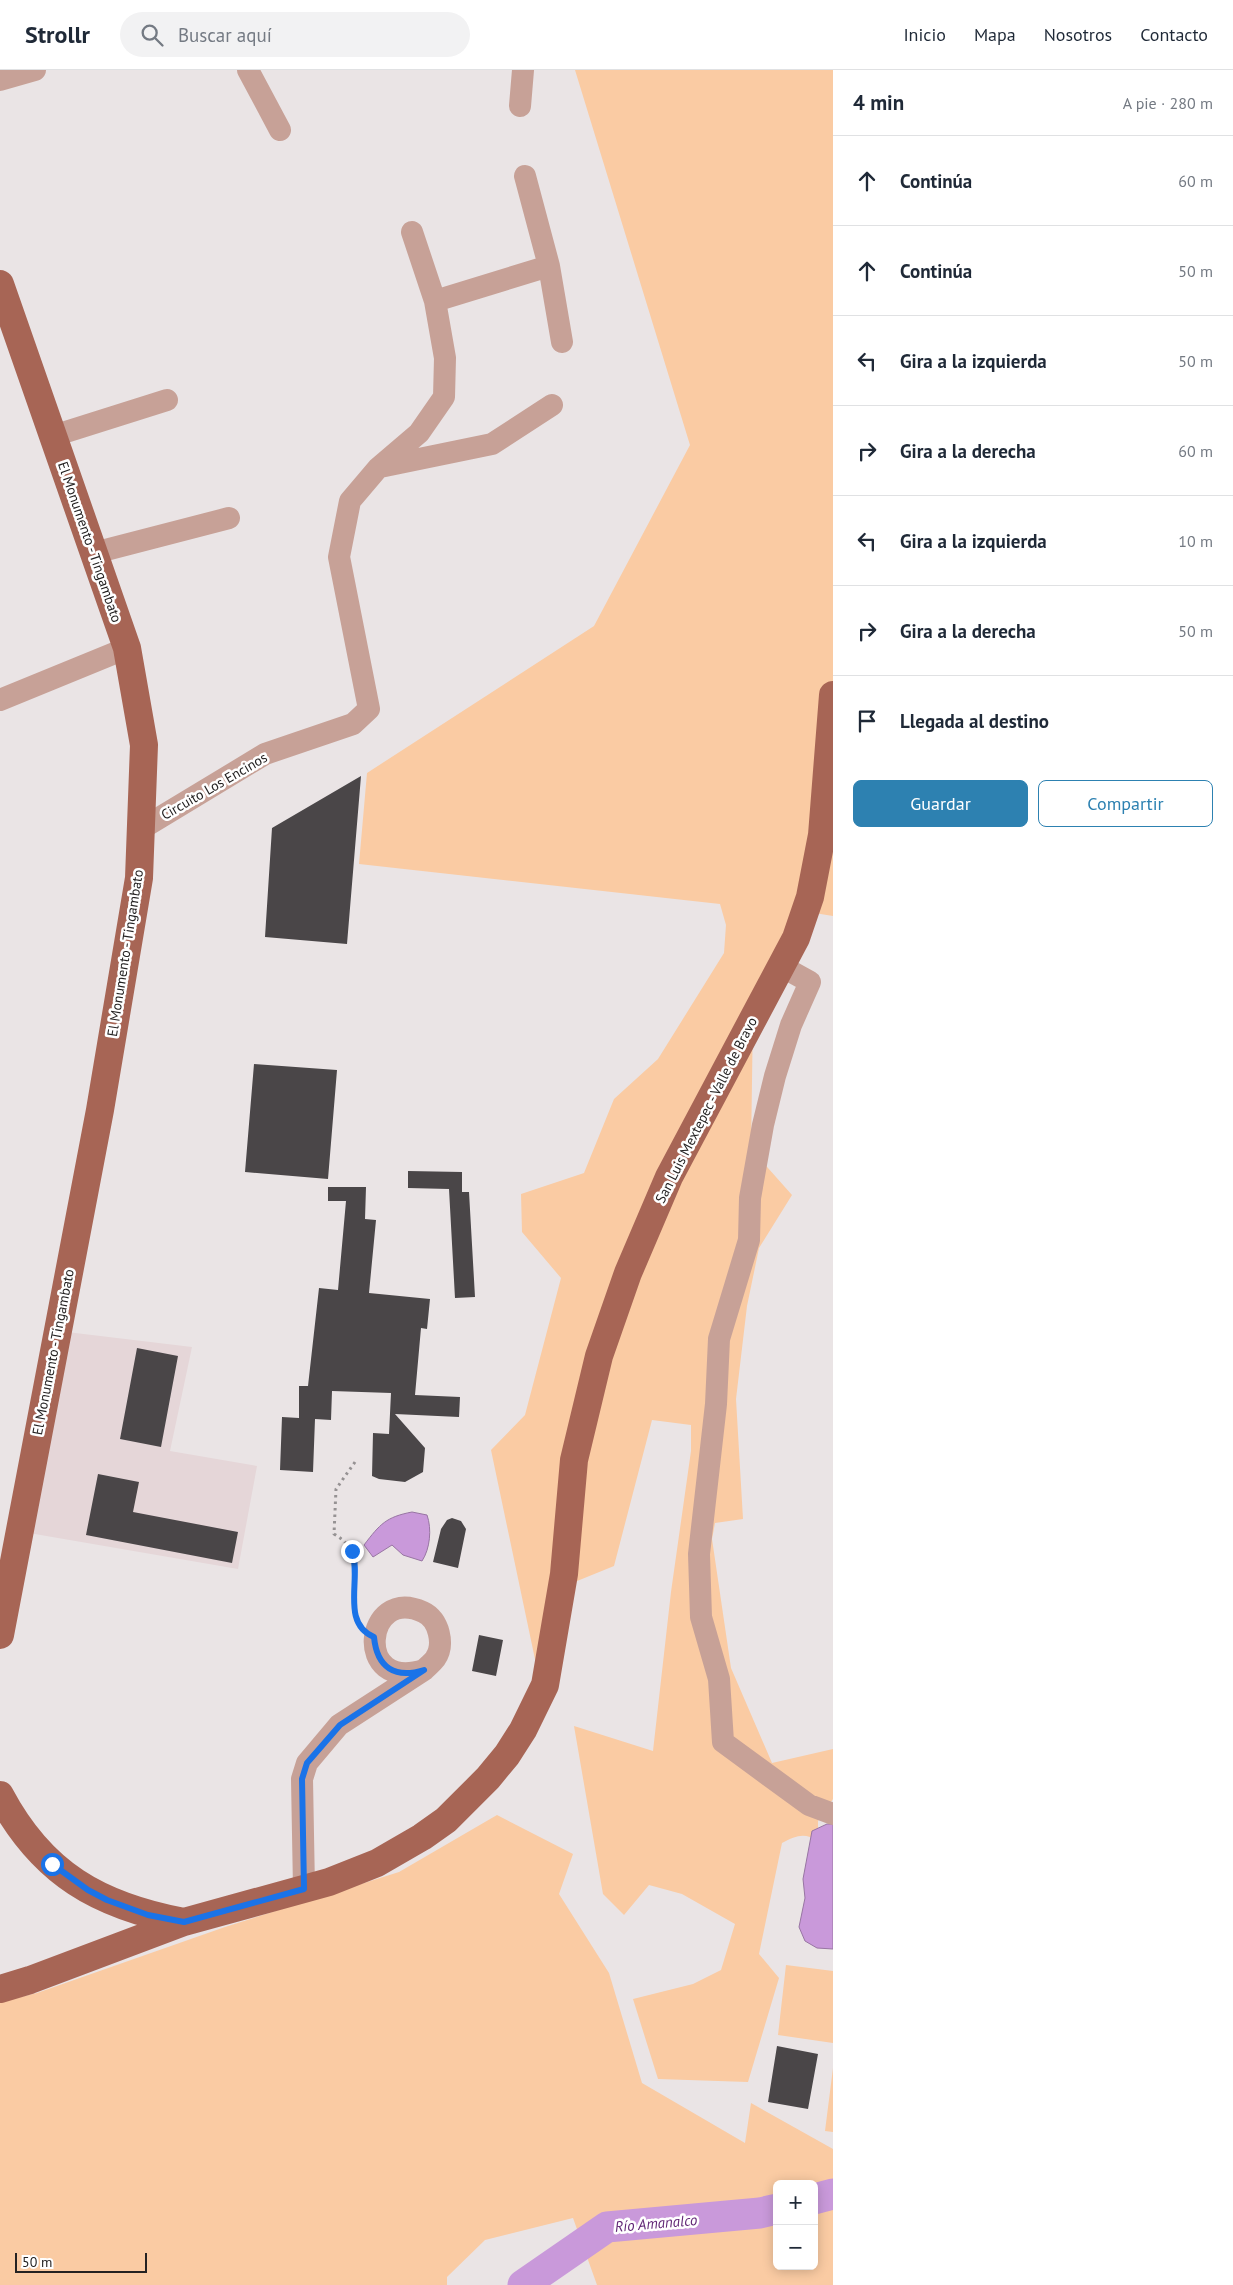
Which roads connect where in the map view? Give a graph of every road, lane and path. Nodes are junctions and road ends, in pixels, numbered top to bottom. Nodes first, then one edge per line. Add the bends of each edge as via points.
1 (35, 70) edge
2 (248, 70) edge
3 (522, 70) edge
4 (0, 80) edge
5 (520, 106) dead end
6 (280, 130) dead end
7 (525, 176) dead end
8 (412, 232) dead end
9 (549, 266) junction
10 (0, 284) edge
11 (435, 301) junction
12 (562, 342) dead end
13 (167, 400) dead end
14 (552, 405) dead end
15 (53, 436) junction
16 (378, 468) junction
17 (230, 518) dead end
18 (94, 553) junction
19 (127, 648) junction
20 (833, 694) edge
21 (0, 700) edge
22 (141, 828) junction
23 (781, 966) junction
24 (355, 1462) dead end
25 (0, 1635) edge
26 (374, 1637) junction
27 (424, 1670) junction
28 (0, 1795) edge
29 (833, 1814) edge
30 (304, 1889) junction
31 (184, 1922) junction
32 (0, 1989) edge

1 - 4 street
2 - 6 street
3 - 5 street
7 - 9 street
8 - 11 street
9 - 11 street
9 - 12 street
10 - 15 main road, El Monumento - Tingambato
11 - 16 street via 445,358 444,397 419,434
13 - 15 street
14 - 16 street via 492,444
15 - 18 main road, El Monumento - Tingambato
16 - 22 street, Circuito Los Encinos via 350,501 339,557 369,709 353,724 265,754
17 - 18 street
18 - 19 main road, El Monumento - Tingambato
19 - 21 street
19 - 22 main road, El Monumento - Tingambato via 144,745
20 - 23 main road, San Luis Mextepec - Valle de Bravo via 822,835 810,897 796,938
22 - 25 main road, El Monumento - Tingambato via 139,878 100,1110
23 - 29 street via 810,982 791,1025 775,1076 750,1198 749,1240 719,1339 716,1404 699,1554 701,1617 719,1680 723,1742 809,1805
23 - 30 main road, San Luis Mextepec - Valle de Bravo via 669,1177 628,1273 599,1356 574,1460 564,1574 545,1685 523,1730 488,1778 446,1820 400,1851 353,1874
24 - 26 path via 336,1489 334,1534 342,1538 352,1551 356,1567 356,1620 363,1632
26 - 27 street via 375,1652 383,1664 395,1672 410,1674
26 - 27 street via 380,1621 393,1610 410,1607 426,1613 437,1625 441,1642 436,1658
27 - 30 street via 340,1725 307,1763 302,1779
28 - 31 main road via 21,1830 70,1878 127,1909
30 - 31 main road, San Luis Mextepec - Valle de Bravo
31 - 32 main road, San Luis Mextepec - Valle de Bravo

